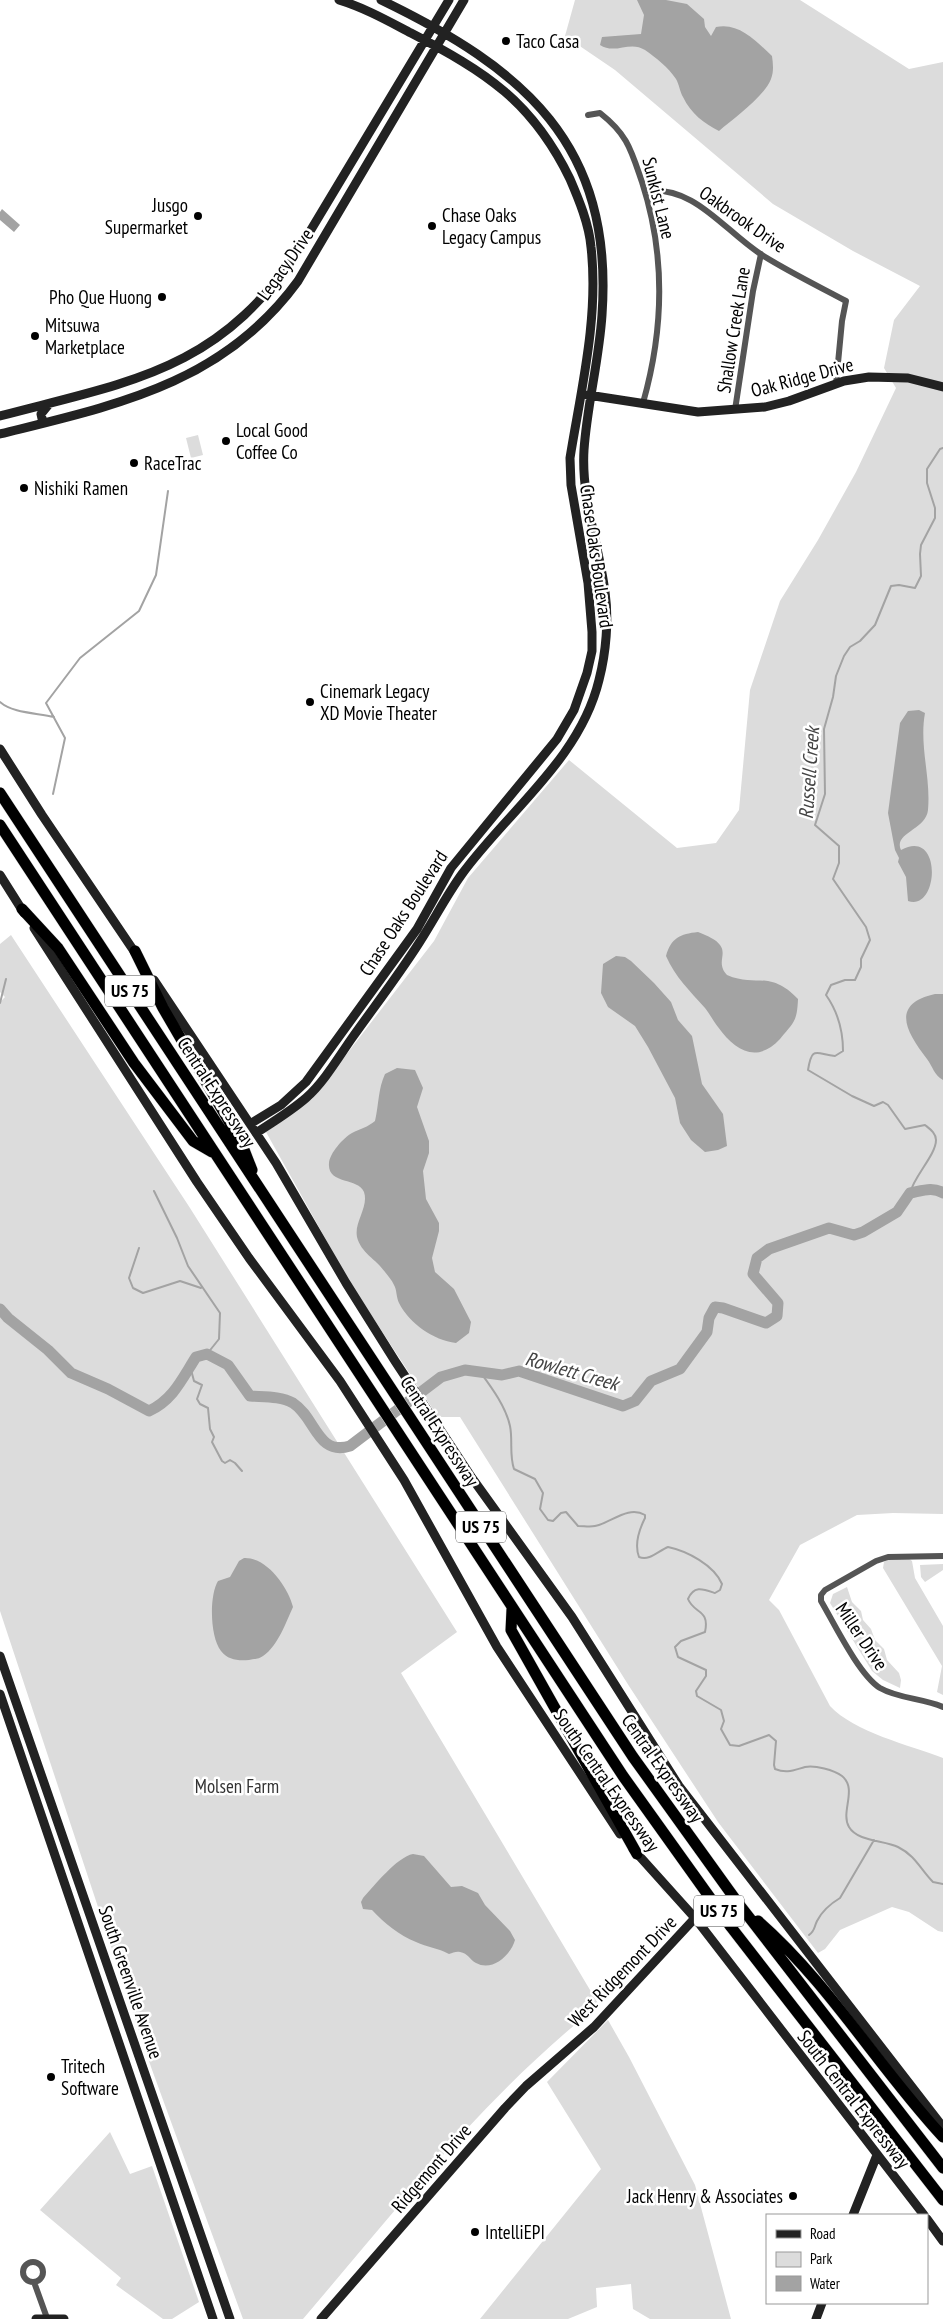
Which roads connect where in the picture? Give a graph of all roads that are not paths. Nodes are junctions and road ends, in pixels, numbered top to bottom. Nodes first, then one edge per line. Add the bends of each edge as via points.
1 (339, 0) edge
2 (381, 0) edge
3 (448, 0) edge
4 (464, 0) edge
5 (432, 27) junction
6 (445, 34) junction
7 (425, 40) junction
8 (438, 47) junction
9 (530, 95) junction
10 (520, 104) junction
11 (588, 115) dead end
12 (645, 191) junction
13 (334, 192) junction
14 (347, 199) junction
15 (591, 246) junction
16 (602, 246) junction
17 (761, 254) junction
18 (275, 285) junction
19 (287, 296) junction
20 (151, 374) junction
21 (836, 384) junction
22 (943, 387) edge
23 (156, 390) junction
24 (580, 395) junction
25 (592, 395) junction
26 (50, 403) junction
27 (643, 403) junction
28 (735, 410) junction
29 (0, 416) edge
30 (43, 423) junction
31 (0, 434) edge
32 (589, 662) junction
33 (601, 666) junction
34 (574, 710) junction
35 (586, 716) junction
36 (0, 749) edge
37 (0, 793) edge
38 (492, 817) junction
39 (0, 825) edge
40 (502, 825) junction
41 (0, 875) edge
42 (22, 909) junction
43 (421, 931) junction
44 (135, 951) junction
45 (337, 1039) junction
46 (346, 1047) junction
47 (250, 1124) junction
48 (256, 1133) junction
49 (215, 1154) junction
50 (259, 1190) junction
51 (943, 1556) edge
52 (512, 1609) junction
53 (0, 1656) edge
54 (3, 1673) edge
55 (0, 1694) edge
56 (943, 1708) edge
57 (42, 1776) junction
58 (29, 1781) junction
59 (637, 1854) junction
60 (738, 1903) junction
61 (91, 1917) junction
62 (695, 1918) junction
63 (77, 1922) junction
64 (572, 2046) joint
65 (141, 2058) junction
66 (126, 2063) junction
67 (942, 2125) edge
68 (943, 2137) edge
69 (877, 2155) junction
70 (943, 2168) edge
71 (943, 2200) edge
72 (854, 2214) edge
73 (923, 2214) edge
74 (928, 2220) edge
75 (943, 2241) edge
76 (34, 2282) dead end
77 (822, 2304) edge
78 (46, 2318) edge
79 (36, 2319) edge
80 (64, 2319) edge
81 (213, 2319) edge
82 (230, 2319) edge
83 (321, 2319) edge
84 (816, 2319) edge

1 - 7 main road, Chase Oaks Boulevard
2 - 5 main road, Chase Oaks Boulevard
3 - 5 main road, Legacy Drive
4 - 6 main road, Legacy Drive
5 - 6 main road, Chase Oaks Boulevard
5 - 7 main road, Legacy Drive
6 - 8 main road, Legacy Drive
6 - 9 main road, Chase Oaks Boulevard via 500,69
7 - 8 main road, Chase Oaks Boulevard
7 - 13 main road, Legacy Drive
8 - 10 main road, Chase Oaks Boulevard via 508,92
8 - 14 main road, Legacy Drive
9 - 10 main road
9 - 16 main road, Chase Oaks Boulevard via 567,141 584,176
10 - 15 main road, Chase Oaks Boulevard via 556,150 575,191
11 - 12 street, Sunkist Lane via 600,113 612,122 631,147
12 - 17 street, Oakbrook Drive via 669,191 695,201
12 - 27 street, Sunkist Lane via 654,222 661,281 649,383
13 - 14 main road
13 - 18 main road, Legacy Drive
14 - 19 main road, Legacy Drive
15 - 16 main road
15 - 24 main road, Chase Oaks Boulevard via 593,294
16 - 25 main road, Chase Oaks Boulevard via 602,317
17 - 21 street, Oakbrook Drive via 846,301
17 - 28 street, Shallow Creek Lane
18 - 19 main road
18 - 20 main road, Legacy Drive via 224,334 182,361
19 - 23 main road, Legacy Drive via 253,332 222,355 194,373
20 - 23 main road
20 - 26 main road, Legacy Drive
21 - 22 main road, Oak Ridge Drive via 844,380 881,376 908,378
21 - 28 main road, Oak Ridge Drive via 789,401
23 - 30 main road, Legacy Drive
24 - 25 main road, Oak Ridge Drive
24 - 32 main road, Chase Oaks Boulevard via 570,458 571,485 592,612
25 - 27 main road, Oak Ridge Drive
25 - 33 main road, Chase Oaks Boulevard via 584,472 605,592 606,627
26 - 29 main road, Legacy Drive
26 - 30 main road via 41,414
27 - 28 main road, Oak Ridge Drive via 698,412
30 - 31 main road, Legacy Drive
32 - 33 main road
32 - 34 main road, Chase Oaks Boulevard
33 - 35 main road, Chase Oaks Boulevard
34 - 35 main road
34 - 38 main road, Chase Oaks Boulevard via 557,739
35 - 40 main road, Chase Oaks Boulevard via 564,752
36 - 44 main road, Central Expressway
37 - 50 highway, Central Expressway / US 75
38 - 40 main road
38 - 43 main road, Chase Oaks Boulevard via 451,868
39 - 49 highway, Central Expressway / US 75
40 - 43 main road, Chase Oaks Boulevard
41 - 42 main road
42 - 49 highway via 58,948 134,1063 193,1141
42 - 59 main road, South Central Expressway via 186,1165 249,1258 313,1342 393,1462 498,1647 605,1812
43 - 45 main road, Chase Oaks Boulevard
43 - 46 main road, Chase Oaks Boulevard
44 - 47 main road, Central Expressway
44 - 50 highway via 163,1008 241,1142
45 - 46 main road
45 - 47 main road, Chase Oaks Boulevard via 306,1082 281,1104
46 - 48 main road, Chase Oaks Boulevard via 309,1096
47 - 48 main road, Central Expressway
48 - 67 main road, Central Expressway via 395,1361 472,1478 572,1617 679,1786
49 - 52 highway, Central Expressway / US 75
50 - 60 highway, Central Expressway / US 75 via 633,1757
51 - 56 street, Miller Drive via 888,1557 821,1594 821,1601 864,1673 880,1687
52 - 59 highway via 511,1630
52 - 71 highway, Central Expressway / US 75 via 702,1888
53 - 54 main road, South Greenville Avenue
54 - 57 main road, South Greenville Avenue
55 - 58 main road, South Greenville Avenue
57 - 58 main road
57 - 61 main road, South Greenville Avenue
58 - 63 main road, South Greenville Avenue
59 - 62 main road, South Central Expressway
60 - 68 highway via 786,1945 824,1988
60 - 70 highway, Central Expressway / US 75
61 - 63 main road
61 - 65 main road, South Greenville Avenue
62 - 64 main road, West Ridgemont Drive via 594,2027
62 - 69 main road, South Central Expressway
63 - 66 main road, South Greenville Avenue
64 - 83 main road, Ridgemont Drive via 505,2108
65 - 66 main road
65 - 82 main road, South Greenville Avenue
66 - 81 main road, South Greenville Avenue
69 - 72 main road
69 - 73 main road, South Central Expressway
74 - 75 main road
76 - 78 street
77 - 84 main road
78 - 79 main road
78 - 80 main road

